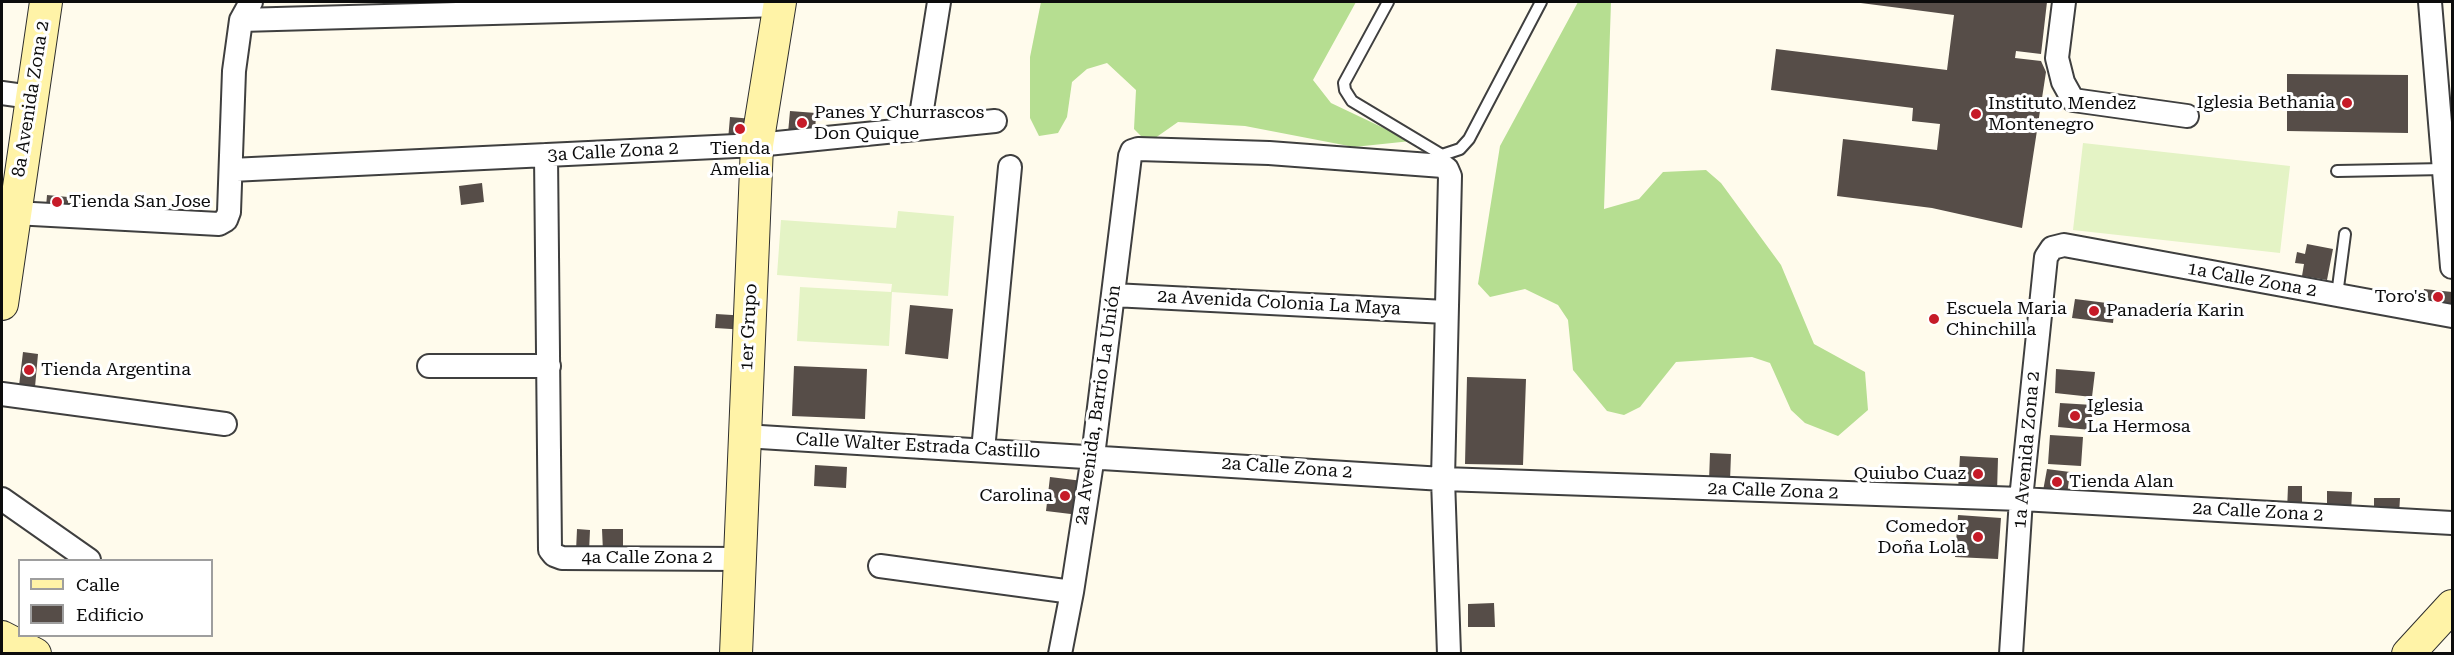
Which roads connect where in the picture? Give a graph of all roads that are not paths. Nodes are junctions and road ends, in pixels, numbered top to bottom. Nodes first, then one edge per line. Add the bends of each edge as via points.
1 (46, 2) edge
2 (939, 2) edge
3 (1388, 2) edge
4 (1541, 2) edge
5 (2064, 2) edge
6 (2421, 2) edge
7 (2430, 2) edge
8 (780, 3) edge
9 (246, 11) edge
10 (16, 95) edge
11 (2187, 116) dead end
12 (995, 121) dead end
13 (919, 128) junction
14 (757, 145) junction
15 (546, 155) junction
16 (1011, 167) dead end
17 (231, 170) junction
18 (2445, 170) junction
19 (2337, 171) dead end
20 (14, 213) junction
21 (2345, 234) dead end
22 (2052, 248) joint
23 (2452, 267) edge
24 (1113, 295) junction
25 (2337, 295) junction
26 (2, 304) edge
27 (1446, 312) junction
28 (2452, 316) edge
29 (429, 366) dead end
30 (549, 366) junction
31 (2, 394) edge
32 (225, 424) dead end
33 (744, 436) junction
34 (983, 450) junction
35 (1093, 456) junction
36 (1443, 478) junction
37 (2, 499) edge
38 (2021, 499) junction
39 (2452, 524) edge
40 (85, 559) edge
41 (740, 559) junction
42 (880, 567) dead end
43 (1072, 592) junction
44 (2452, 606) edge
45 (2, 638) edge
46 (35, 654) edge
47 (736, 654) edge
48 (1060, 654) edge
49 (1449, 654) edge
50 (2011, 654) edge
51 (2408, 654) edge

1 - 10 street, 8a Avenida Zona 2
2 - 13 street
3 - 4 lane via 1344,83 1345,90 1352,101 1442,155 1460,149 1469,139
5 - 11 street via 2057,58 2063,82 2073,99
6 - 7 street
7 - 18 street
8 - 9 street
8 - 14 street, 1er Grupo
9 - 17 street via 234,71
10 - 20 street, 8a Avenida Zona 2
12 - 13 street, 3a Calle Zona 2
13 - 14 street, 3a Calle Zona 2
14 - 15 street, 3a Calle Zona 2
14 - 33 street, 1er Grupo
15 - 17 street, 3a Calle Zona 2
15 - 30 street
16 - 34 street
17 - 20 street via 229,212 219,224
18 - 19 lane
18 - 23 street
20 - 26 street, 8a Avenida Zona 2
21 - 25 lane
22 - 25 street, 1a Calle Zona 2 via 2064,245
22 - 38 street, 1a Avenida Zona 2 via 2046,257
24 - 27 street, 2a Avenida Colonia La Maya
24 - 27 street, 2a Avenida, Barrio La Unión via 1132,151 1269,153 1448,169
24 - 35 street, 2a Avenida, Barrio La Unión
25 - 28 street, 1a Calle Zona 2
27 - 36 street
29 - 30 street
30 - 41 street, 4a Calle Zona 2 via 550,550 554,555
31 - 32 street
33 - 34 street, Calle Walter Estrada Castillo
33 - 41 street, 1er Grupo
34 - 35 street, Calle Walter Estrada Castillo
35 - 36 street, 2a Calle Zona 2
35 - 43 street, 2a Avenida, Barrio La Unión
36 - 38 street, 2a Calle Zona 2
36 - 49 street
37 - 40 street
38 - 39 street, 2a Calle Zona 2
38 - 50 street, 1a Avenida Zona 2
41 - 47 street, 1er Grupo
42 - 43 street
43 - 48 street, 2a Avenida, Barrio La Unión
44 - 51 street
45 - 46 street

